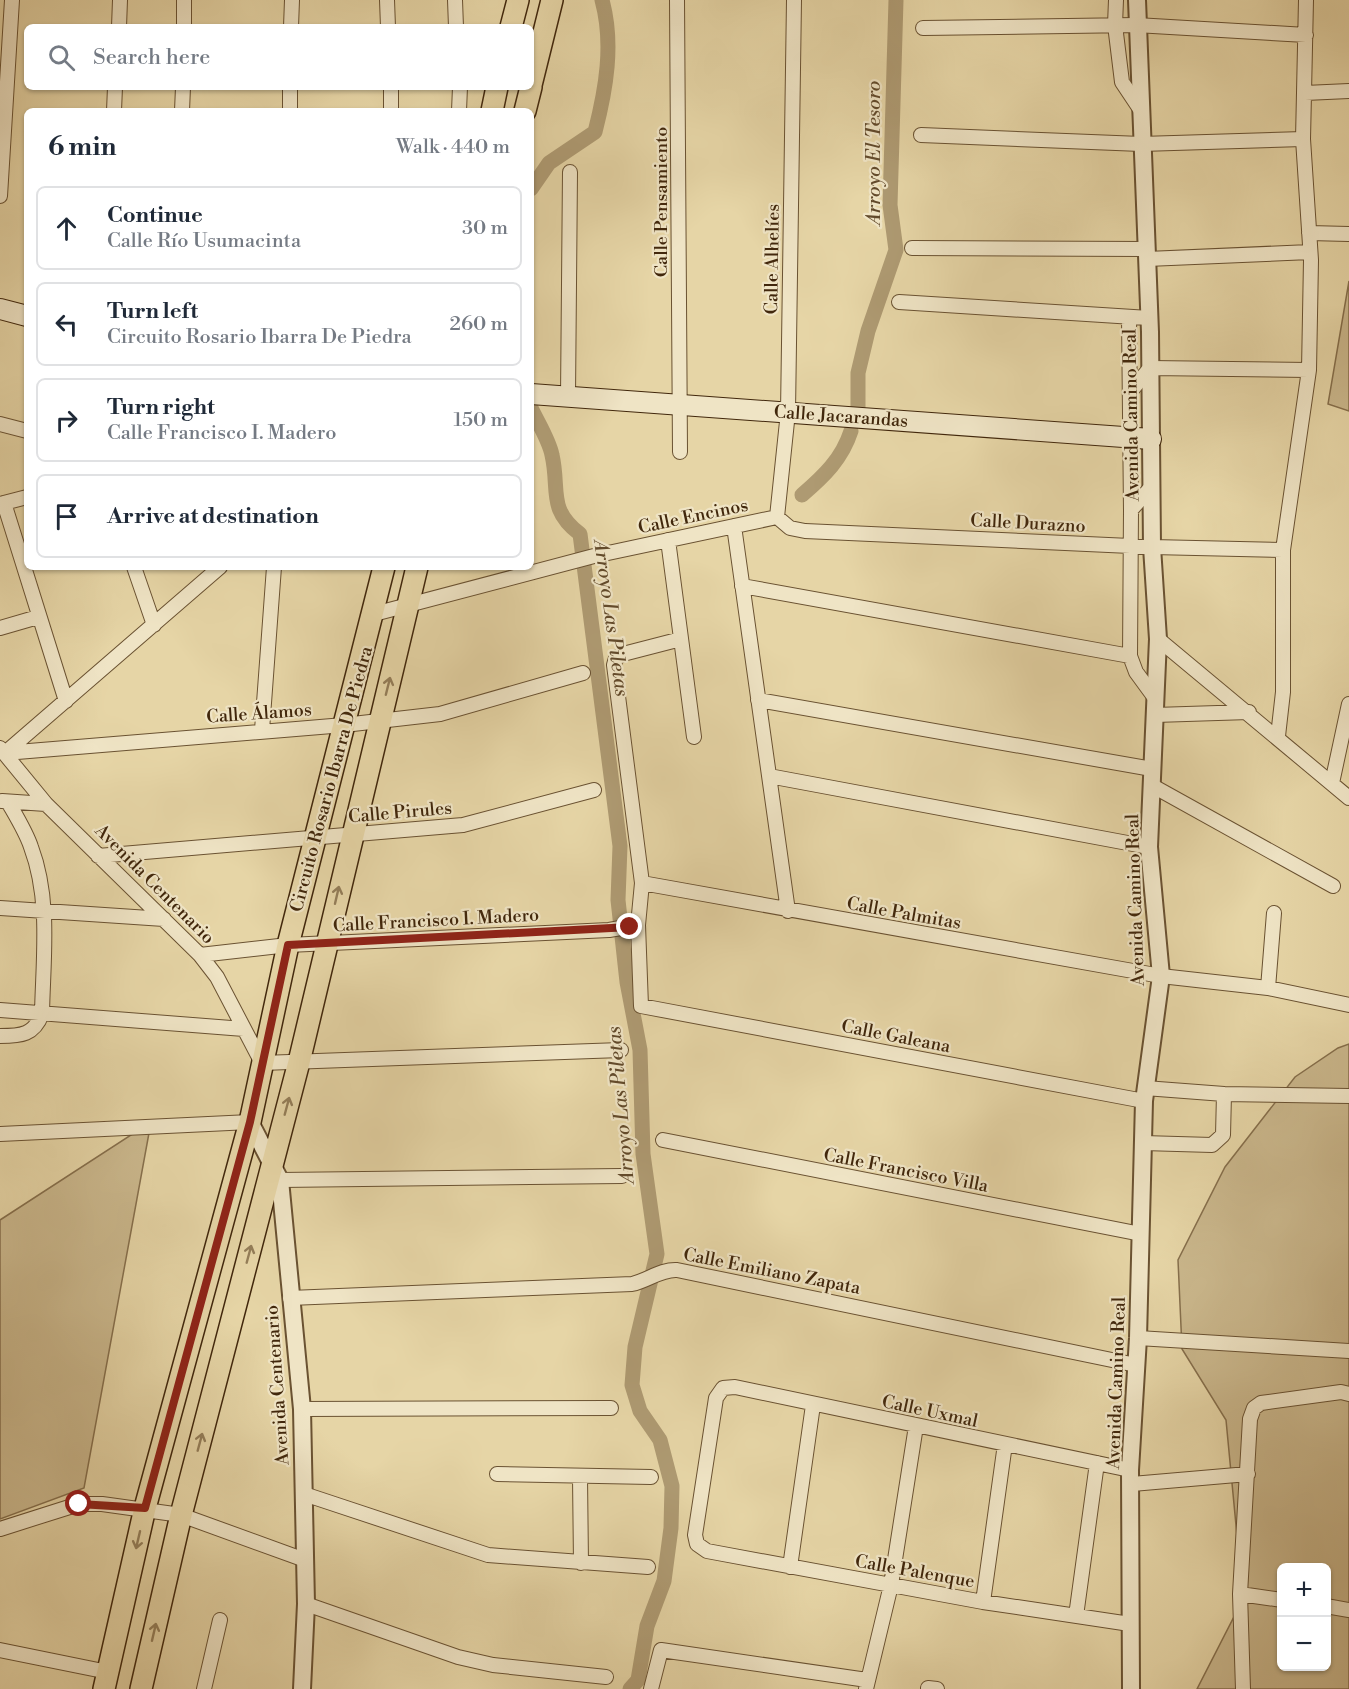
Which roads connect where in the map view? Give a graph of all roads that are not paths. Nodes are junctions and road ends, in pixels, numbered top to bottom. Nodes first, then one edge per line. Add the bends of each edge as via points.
1 (12, 0) edge
2 (120, 0) edge
3 (184, 0) edge
4 (292, 0) edge
5 (387, 0) edge
6 (455, 0) edge
7 (518, 0) edge
8 (552, 0) edge
9 (677, 0) edge
10 (794, 0) edge
11 (1116, 0) edge
12 (1137, 0) edge
13 (1305, 0) edge
14 (118, 24) edge
15 (184, 24) edge
16 (291, 24) edge
17 (388, 24) edge
18 (456, 24) edge
19 (512, 24) edge
20 (1115, 25) junction
21 (1136, 25) junction
22 (923, 28) dead end
23 (1306, 35) junction
24 (534, 74) edge
25 (115, 90) edge
26 (183, 90) edge
27 (290, 90) edge
28 (391, 90) edge
29 (460, 90) edge
30 (496, 90) edge
31 (530, 90) edge
32 (1349, 91) edge
33 (1305, 93) junction
34 (114, 108) edge
35 (182, 108) edge
36 (290, 108) edge
37 (391, 108) edge
38 (459, 108) edge
39 (493, 108) edge
40 (526, 108) edge
41 (1140, 109) junction
42 (921, 135) dead end
43 (1303, 139) junction
44 (1142, 144) junction
45 (570, 172) dead end
46 (0, 190) edge
47 (0, 196) edge
48 (1309, 233) junction
49 (1349, 234) edge
50 (912, 248) dead end
51 (1310, 252) junction
52 (1146, 254) junction
53 (899, 302) dead end
54 (0, 309) edge
55 (24, 315) edge
56 (1129, 316) junction
57 (1149, 318) junction
58 (1150, 368) junction
59 (1308, 370) junction
60 (1131, 391) junction
61 (534, 394) edge
62 (568, 396) junction
63 (680, 404) junction
64 (788, 412) junction
65 (0, 424) edge
66 (24, 430) edge
67 (1141, 438) junction
68 (680, 452) dead end
69 (1152, 486) junction
70 (24, 498) edge
71 (2, 503) edge
72 (1131, 510) junction
73 (777, 517) junction
74 (734, 526) junction
75 (668, 540) junction
76 (1130, 546) junction
77 (1152, 547) junction
78 (1282, 550) junction
79 (135, 570) edge
80 (217, 570) edge
81 (274, 570) edge
82 (383, 570) edge
83 (416, 570) edge
84 (742, 586) junction
85 (408, 605) junction
86 (374, 614) junction
87 (38, 617) junction
88 (154, 625) junction
89 (0, 628) edge
90 (681, 639) junction
91 (1158, 639) junction
92 (1130, 656) junction
93 (583, 673) dead end
94 (1155, 698) junction
95 (758, 700) junction
96 (66, 701) junction
97 (1349, 704) edge
98 (1249, 712) junction
99 (1155, 715) junction
100 (379, 721) junction
101 (344, 725) junction
102 (262, 730) junction
103 (1278, 736) junction
104 (694, 737) dead end
105 (2, 751) edge
106 (769, 776) junction
107 (1152, 777) junction
108 (1332, 783) junction
109 (594, 790) dead end
110 (1349, 798) edge
111 (4, 801) edge
112 (46, 804) junction
113 (351, 834) junction
114 (315, 837) junction
115 (1149, 847) junction
116 (98, 856) junction
117 (642, 883) junction
118 (1333, 886) dead end
119 (0, 909) edge
120 (788, 911) junction
121 (44, 912) junction
122 (1274, 913) dead end
123 (164, 919) junction
124 (634, 926) junction
125 (325, 943) junction
126 (288, 945) junction
127 (200, 955) junction
128 (1161, 976) junction
129 (1268, 988) junction
130 (1349, 1005) edge
131 (0, 1010) edge
132 (42, 1014) junction
133 (244, 1029) junction
134 (0, 1036) edge
135 (621, 1050) dead end
136 (299, 1062) junction
137 (262, 1063) junction
138 (1144, 1094) junction
139 (1224, 1095) junction
140 (1349, 1096) edge
141 (250, 1122) junction
142 (0, 1134) edge
143 (663, 1140) dead end
144 (1143, 1143) junction
145 (276, 1171) junction
146 (622, 1176) dead end
147 (1141, 1234) junction
148 (290, 1298) junction
149 (1138, 1338) junction
150 (1349, 1351) edge
151 (1136, 1365) junction
152 (1349, 1394) edge
153 (813, 1405) junction
154 (611, 1408) dead end
155 (302, 1409) junction
156 (916, 1426) junction
157 (1005, 1444) junction
158 (1097, 1463) junction
159 (497, 1474) dead end
160 (1248, 1474) junction
161 (580, 1477) junction
162 (651, 1477) dead end
163 (1131, 1477) junction
164 (304, 1494) junction
165 (145, 1508) junction
166 (181, 1515) junction
167 (0, 1529) edge
168 (697, 1544) joint
169 (305, 1560) junction
170 (581, 1563) junction
171 (790, 1567) junction
172 (648, 1568) dead end
173 (891, 1586) junction
174 (1240, 1594) junction
175 (1277, 1599) edge
176 (983, 1602) junction
177 (306, 1605) junction
178 (1331, 1607) edge
179 (1349, 1610) edge
180 (1076, 1616) junction
181 (220, 1620) dead end
182 (1130, 1624) junction
183 (0, 1650) edge
184 (606, 1677) dead end
185 (106, 1681) edge
186 (866, 1684) edge
187 (141, 1689) edge
188 (204, 1689) edge
189 (302, 1689) edge
190 (651, 1689) edge
191 (1131, 1689) edge
192 (1243, 1689) edge

1 - 46 street
2 - 14 street
3 - 15 street
4 - 16 street
5 - 17 street
6 - 18 street
7 - 19 main road
8 - 24 main road
9 - 63 street, Calle Pensamiento
10 - 64 street, Calle Alhelíes
11 - 20 street
12 - 21 street, Avenida Camino Real
13 - 23 street
20 - 21 street
20 - 22 street
20 - 41 street via 1122,82
21 - 23 street
21 - 41 street, Avenida Camino Real
23 - 33 street
25 - 34 street
26 - 35 street
27 - 36 street
28 - 37 street
29 - 38 street
30 - 39 main road
31 - 40 main road
32 - 33 street
33 - 43 street
41 - 44 street, Avenida Camino Real
42 - 44 street
43 - 44 street
43 - 48 street
44 - 52 street, Avenida Camino Real
45 - 62 street
46 - 47 street
48 - 49 street
48 - 51 street
50 - 52 street
51 - 52 street
51 - 59 street
52 - 57 street, Avenida Camino Real
53 - 56 street
54 - 55 main road
56 - 57 street
56 - 60 street
57 - 58 street, Avenida Camino Real
58 - 59 street
58 - 60 street
58 - 67 street, Avenida Camino Real
59 - 78 street
60 - 67 street
61 - 62 main road, Calle Jacarandas
62 - 63 main road, Calle Jacarandas
63 - 64 main road, Calle Jacarandas
63 - 68 street, Calle Pensamiento
64 - 67 main road, Calle Jacarandas
64 - 73 street, Calle Alhelíes
65 - 66 street
67 - 69 street, Avenida Camino Real
67 - 72 street
69 - 72 street
69 - 77 street, Avenida Camino Real
70 - 71 street
71 - 87 street
72 - 76 street
73 - 74 street, Calle Encinos
73 - 76 street, Calle Durazno via 790,528 805,531
74 - 75 street, Calle Encinos
74 - 84 street
75 - 85 street, Calle Encinos
75 - 90 street
76 - 77 street, Calle Durazno
76 - 92 street
77 - 78 street, Calle Durazno
77 - 91 street, Avenida Camino Real
78 - 103 street via 1283,692
79 - 88 street
80 - 88 street
81 - 102 street
82 - 86 main road, Circuito Rosario Ibarra De Piedra
83 - 85 main road
84 - 92 street
84 - 95 street
85 - 86 street, Calle Encinos
100 -> 85 main road
86 - 101 main road, Circuito Rosario Ibarra De Piedra
87 - 89 street
87 - 96 street
88 - 96 street
90 - 104 street
90 - 117 street via 623,654 614,665
91 - 94 street, Avenida Camino Real
91 - 98 street
92 - 94 street via 1136,672
93 - 100 street, Calle Álamos via 440,714
94 - 99 street, Avenida Camino Real
95 - 106 street
95 - 107 street
96 - 105 street
97 - 108 street
98 - 99 street
98 - 103 street
99 - 107 street, Avenida Camino Real
100 - 101 street, Calle Álamos
100 - 113 main road
101 - 102 street, Calle Álamos
101 - 114 main road, Circuito Rosario Ibarra De Piedra
102 - 105 street, Calle Álamos
103 - 108 street
105 - 112 street, Avenida Centenario
106 - 115 street
106 - 120 street
107 - 115 street, Avenida Camino Real
107 - 118 street
108 - 110 street
109 - 113 street, Calle Pirules via 463,825
111 - 112 street
111 - 121 street via 31,847
112 - 116 street, Avenida Centenario
113 - 114 street, Calle Pirules
125 -> 113 main road
114 - 116 street, Calle Pirules
114 - 126 main road, Circuito Rosario Ibarra De Piedra
115 - 128 street, Avenida Camino Real
116 - 123 street, Avenida Centenario
117 - 120 street, Calle Palmitas
117 - 124 street
119 - 121 street
120 - 128 street, Calle Palmitas
121 - 123 street
121 - 132 street
122 - 129 street
123 - 127 street, Avenida Centenario
124 - 125 street, Calle Francisco I. Madero
124 - 138 street, Calle Galeana via 642,1006
125 - 126 street, Calle Francisco I. Madero
125 - 136 main road
126 - 127 street, Calle Francisco I. Madero
126 - 137 main road, Circuito Rosario Ibarra De Piedra
127 - 133 street, Avenida Centenario via 217,977
128 - 129 street, Calle Palmitas
128 - 138 street, Avenida Camino Real
129 - 130 street, Calle Palmitas
131 - 132 street
132 - 133 street
132 - 134 street via 30,1032
133 - 137 street, Avenida Centenario
135 - 136 street
136 - 137 street
145 -> 136 main road
137 - 141 main road, Circuito Rosario Ibarra De Piedra
138 - 139 street, Calle Galeana
138 - 144 street, Avenida Camino Real
139 - 140 street, Calle Galeana
139 - 144 street via 1223,1135 1219,1142
141 - 142 street
141 - 145 street, Avenida Centenario
141 - 165 main road, Circuito Rosario Ibarra De Piedra
143 - 147 street, Calle Francisco Villa
144 - 147 street, Avenida Camino Real
145 - 146 street
145 - 148 street, Avenida Centenario
166 -> 145 main road
147 - 149 street, Avenida Camino Real
148 - 151 street, Calle Emiliano Zapata via 645,1281 667,1269
148 - 155 street, Avenida Centenario
149 - 150 street
149 - 151 street, Avenida Camino Real
151 - 163 street, Avenida Camino Real
152 - 160 street via 1261,1402 1250,1419
153 - 156 street, Calle Uxmal
153 - 168 street, Calle Uxmal via 735,1387 723,1388 714,1408 695,1535
153 - 171 street
154 - 155 street
155 - 164 street, Avenida Centenario
156 - 157 street, Calle Uxmal
156 - 173 street
157 - 158 street, Calle Uxmal
157 - 176 street
158 - 163 street, Calle Uxmal
158 - 180 street
159 - 161 street
160 - 163 street, Calle Uxmal
160 - 174 street
161 - 162 street
161 - 170 street
163 - 182 street, Avenida Camino Real
164 - 169 street, Avenida Centenario
164 - 170 street via 488,1555
165 - 166 street
165 - 167 street via 79,1504
165 -> 185 main road, Circuito Rosario Ibarra De Piedra
166 - 169 street
187 -> 166 main road
168 - 171 street, Calle Palenque via 707,1551
169 - 177 street, Avenida Centenario
170 - 172 street
171 - 173 street, Calle Palenque
173 - 176 street, Calle Palenque
173 - 186 street
174 - 175 street
174 - 192 street
176 - 180 street, Calle Palenque
177 - 184 street via 458,1657 493,1665
177 - 189 street, Avenida Centenario
178 - 179 street
180 - 182 street, Calle Palenque
181 - 188 street
182 - 191 street, Avenida Camino Real
183 - 185 street
186 - 190 street via 661,1650

